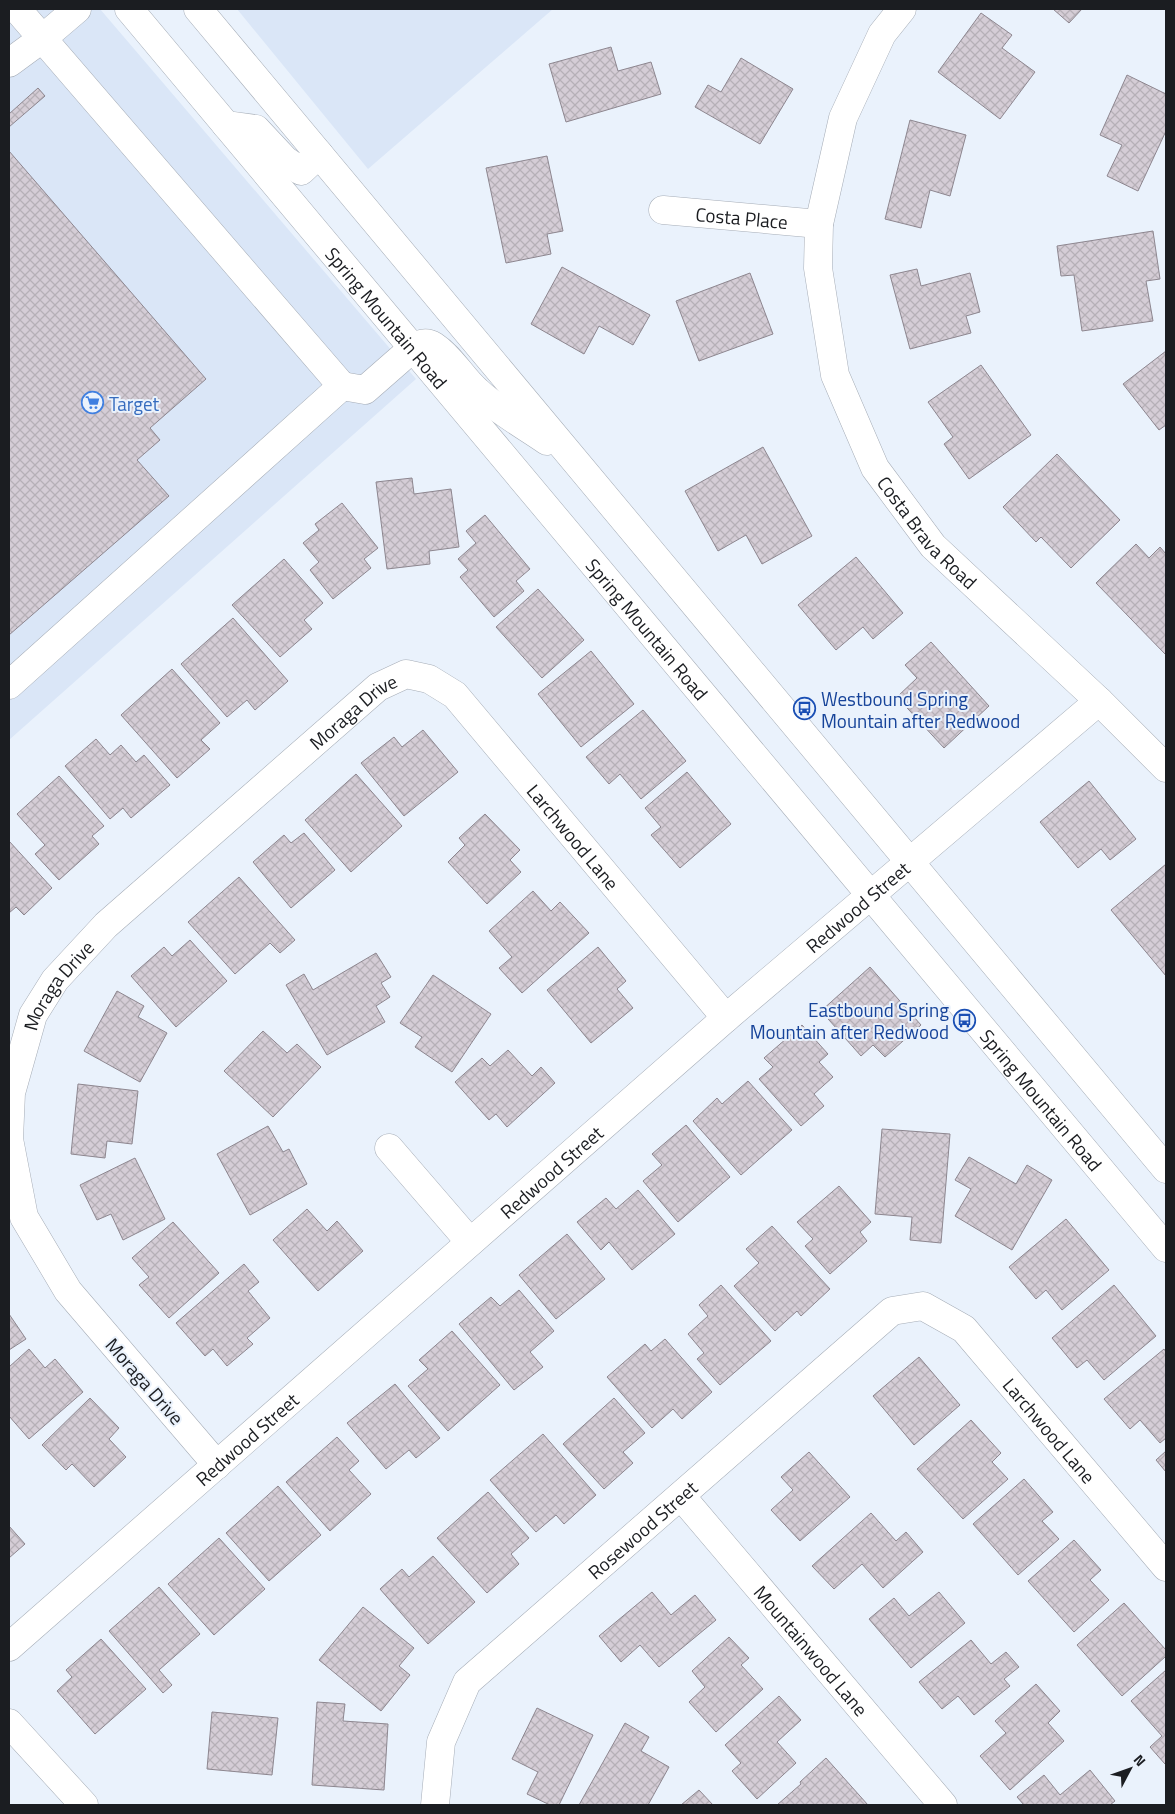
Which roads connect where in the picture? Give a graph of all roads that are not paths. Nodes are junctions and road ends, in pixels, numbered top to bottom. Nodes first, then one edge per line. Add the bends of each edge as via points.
1 (17, 9) edge
2 (77, 9) edge
3 (129, 9) edge
4 (198, 9) edge
5 (902, 9) edge
6 (43, 38) junction
7 (9, 63) edge
8 (226, 125) junction
9 (319, 154) junction
10 (663, 210) dead end
11 (819, 224) junction
12 (413, 348) junction
13 (342, 386) junction
14 (577, 462) junction
15 (406, 674) joint
16 (9, 685) edge
17 (1099, 701) junction
18 (1166, 768) edge
19 (910, 862) junction
20 (871, 895) junction
21 (726, 1018) junction
22 (389, 1148) dead end
23 (1166, 1168) edge
24 (470, 1242) junction
25 (1166, 1248) edge
26 (922, 1306) joint
27 (217, 1465) junction
28 (681, 1496) junction
29 (1166, 1567) edge
30 (9, 1647) edge
31 (9, 1723) edge
32 (84, 1805) edge
33 (435, 1805) edge
34 (943, 1805) edge

1 - 6 street
2 - 6 street
3 - 8 street, Spring Mountain Road
4 - 9 street
5 - 11 street, Costa Brava Road via 882,34 843,118
6 - 7 street
6 - 13 street
8 - 9 street via 256,129 285,160 301,170
8 - 12 street, Spring Mountain Road
9 - 14 street
10 - 11 street, Costa Place
11 - 17 street, Costa Brava Road via 818,268 835,375 875,468 933,546
12 - 13 street via 365,390
12 - 14 street via 420,343 434,346 480,394
12 - 20 street, Spring Mountain Road
13 - 16 street
14 - 19 street
15 - 21 street, Larchwood Lane via 429,679 456,695
15 - 27 street, Moraga Drive via 378,687 106,924 55,980 34,1015 11,1093 9,1138 24,1216 68,1291
17 - 18 street, Costa Brava Road
17 - 19 street, Redwood Street
19 - 20 street, Redwood Street
19 - 23 street
20 - 21 street, Redwood Street
20 - 25 street, Spring Mountain Road
21 - 24 street, Redwood Street
22 - 24 street
24 - 27 street, Redwood Street
26 - 28 street, Rosewood Street via 892,1311
26 - 29 street, Larchwood Lane via 964,1329
27 - 30 street, Redwood Street
28 - 33 street, Rosewood Street via 467,1682 441,1742
28 - 34 street, Mountainwood Lane
31 - 32 street

